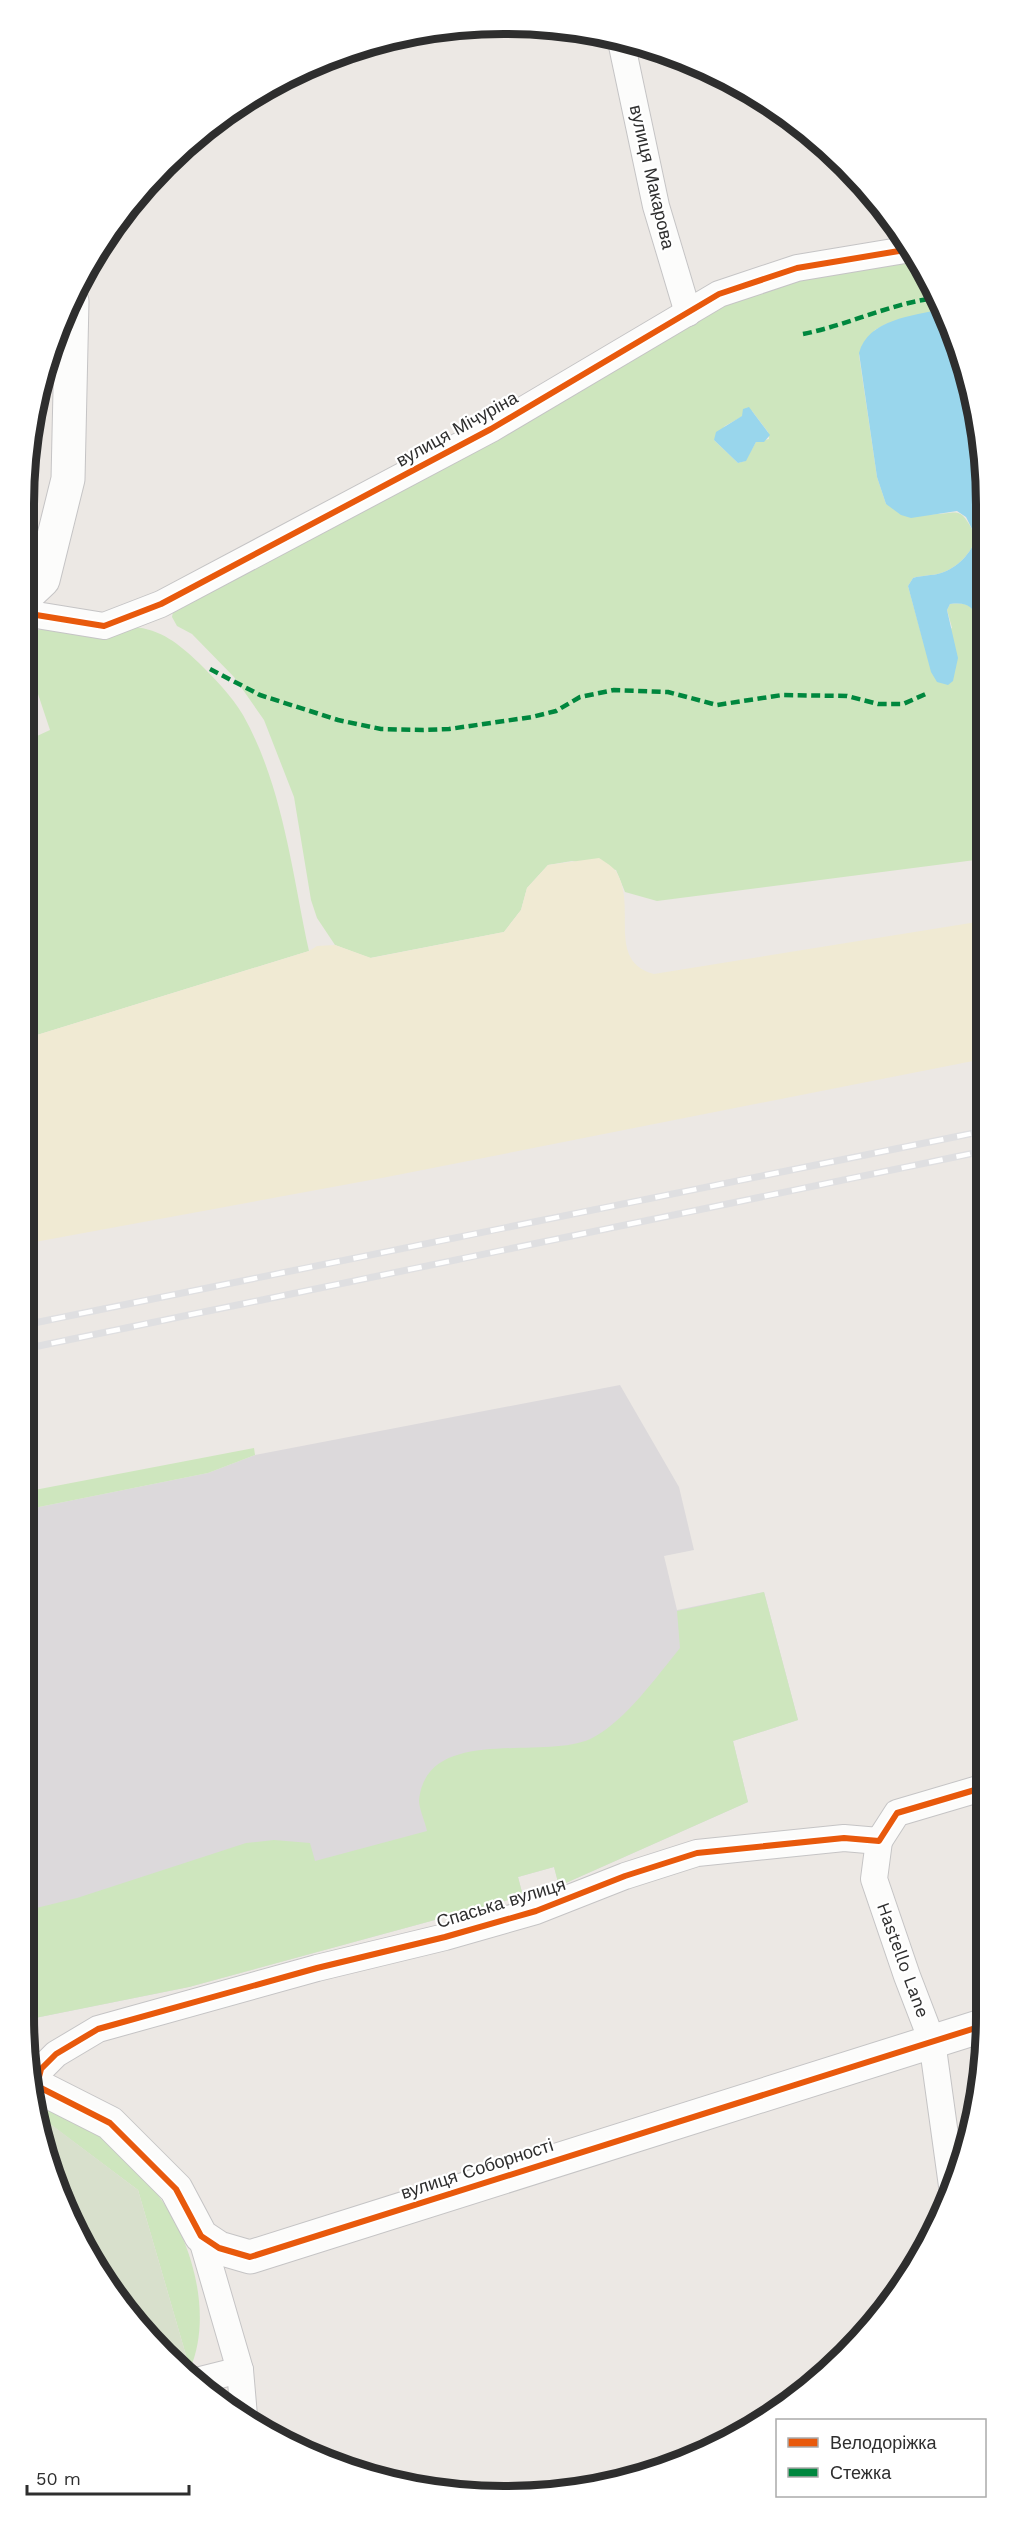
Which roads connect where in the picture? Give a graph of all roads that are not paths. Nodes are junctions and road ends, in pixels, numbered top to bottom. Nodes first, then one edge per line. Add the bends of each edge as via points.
1 (623, 50) edge
2 (900, 251) edge
3 (688, 312) junction
4 (72, 322) edge
5 (34, 589) edge
6 (34, 615) edge
7 (976, 1790) edge
8 (879, 1840) junction
9 (975, 2028) edge
10 (932, 2041) junction
11 (39, 2074) edge
12 (41, 2087) edge
13 (950, 2170) edge
14 (201, 2236) junction
15 (240, 2370) junction
16 (206, 2379) edge
17 (243, 2406) edge

1 - 3 street, вулиця Макарова via 656,206
2 - 3 street, вулиця Мічуріна via 797,268 719,294
3 - 6 street, вулиця Мічуріна via 491,429 161,604 104,626
4 - 5 street via 68,479 43,580
7 - 8 street via 897,1813
8 - 10 street, Hastello Lane via 874,1879
8 - 11 street, Спаська вулиця via 844,1838 697,1853 536,1911 98,2029 56,2054
9 - 10 street, вулиця Соборності
10 - 13 street, Hastello Lane
10 - 14 street, вулиця Соборності via 250,2257 219,2248
12 - 14 street via 110,2123 176,2189
14 - 15 street
15 - 16 street
15 - 17 street

